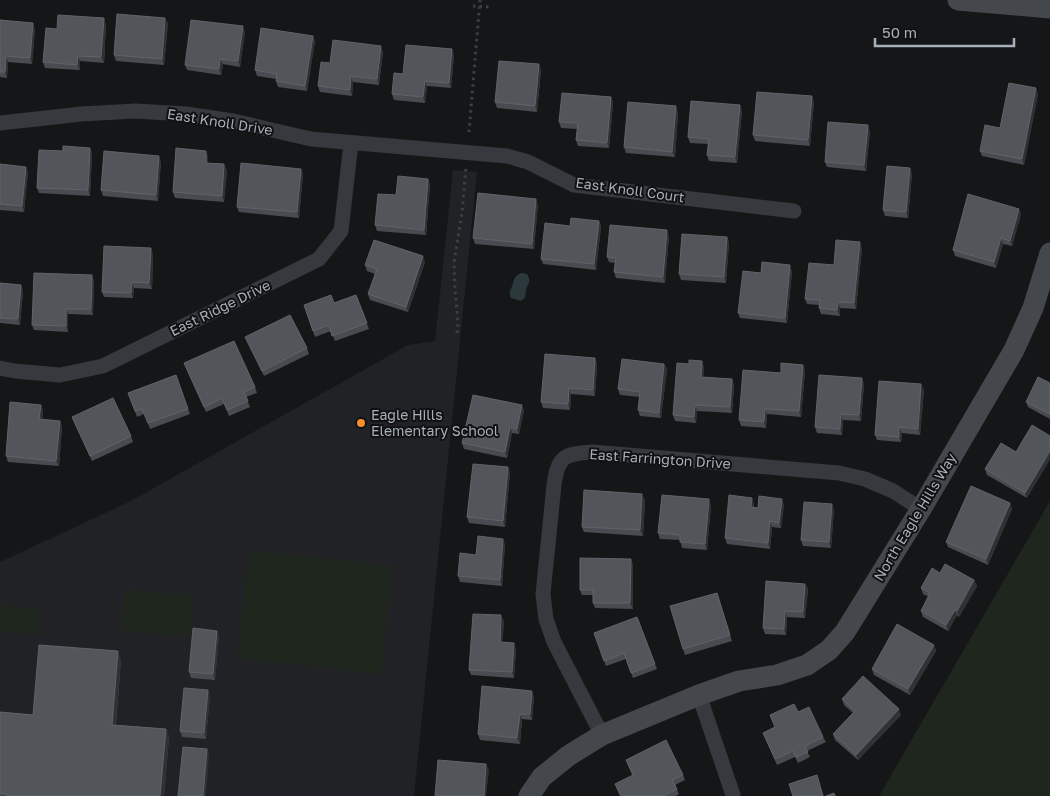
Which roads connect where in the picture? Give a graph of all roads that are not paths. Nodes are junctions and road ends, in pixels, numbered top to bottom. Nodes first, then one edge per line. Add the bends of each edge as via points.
1 (958, 0) edge
2 (1050, 8) edge
3 (0, 123) edge
4 (351, 142) junction
5 (794, 211) dead end
6 (1050, 253) edge
7 (0, 368) edge
8 (921, 509) junction
9 (699, 695) junction
10 (602, 735) junction
11 (733, 795) edge
12 (530, 796) edge

1 - 2 street
3 - 4 street, East Knoll Drive via 135,111 186,114 311,139
4 - 5 street, East Knoll Court via 507,156 528,162 574,185
4 - 7 street, East Ridge Drive via 341,231 319,258 103,366 60,374
6 - 8 street, North Eagle Hills Way via 1033,308 1014,350
8 - 9 street, North Eagle Hills Way via 845,632 829,650 807,665 777,676 739,681
8 - 10 street, East Farrington Drive via 893,491 865,479 839,473 592,452 563,458 554,484 543,594 546,619 554,642
9 - 10 street, North Eagle Hills Way
9 - 11 street
10 - 12 street, North Eagle Hills Way via 542,777

